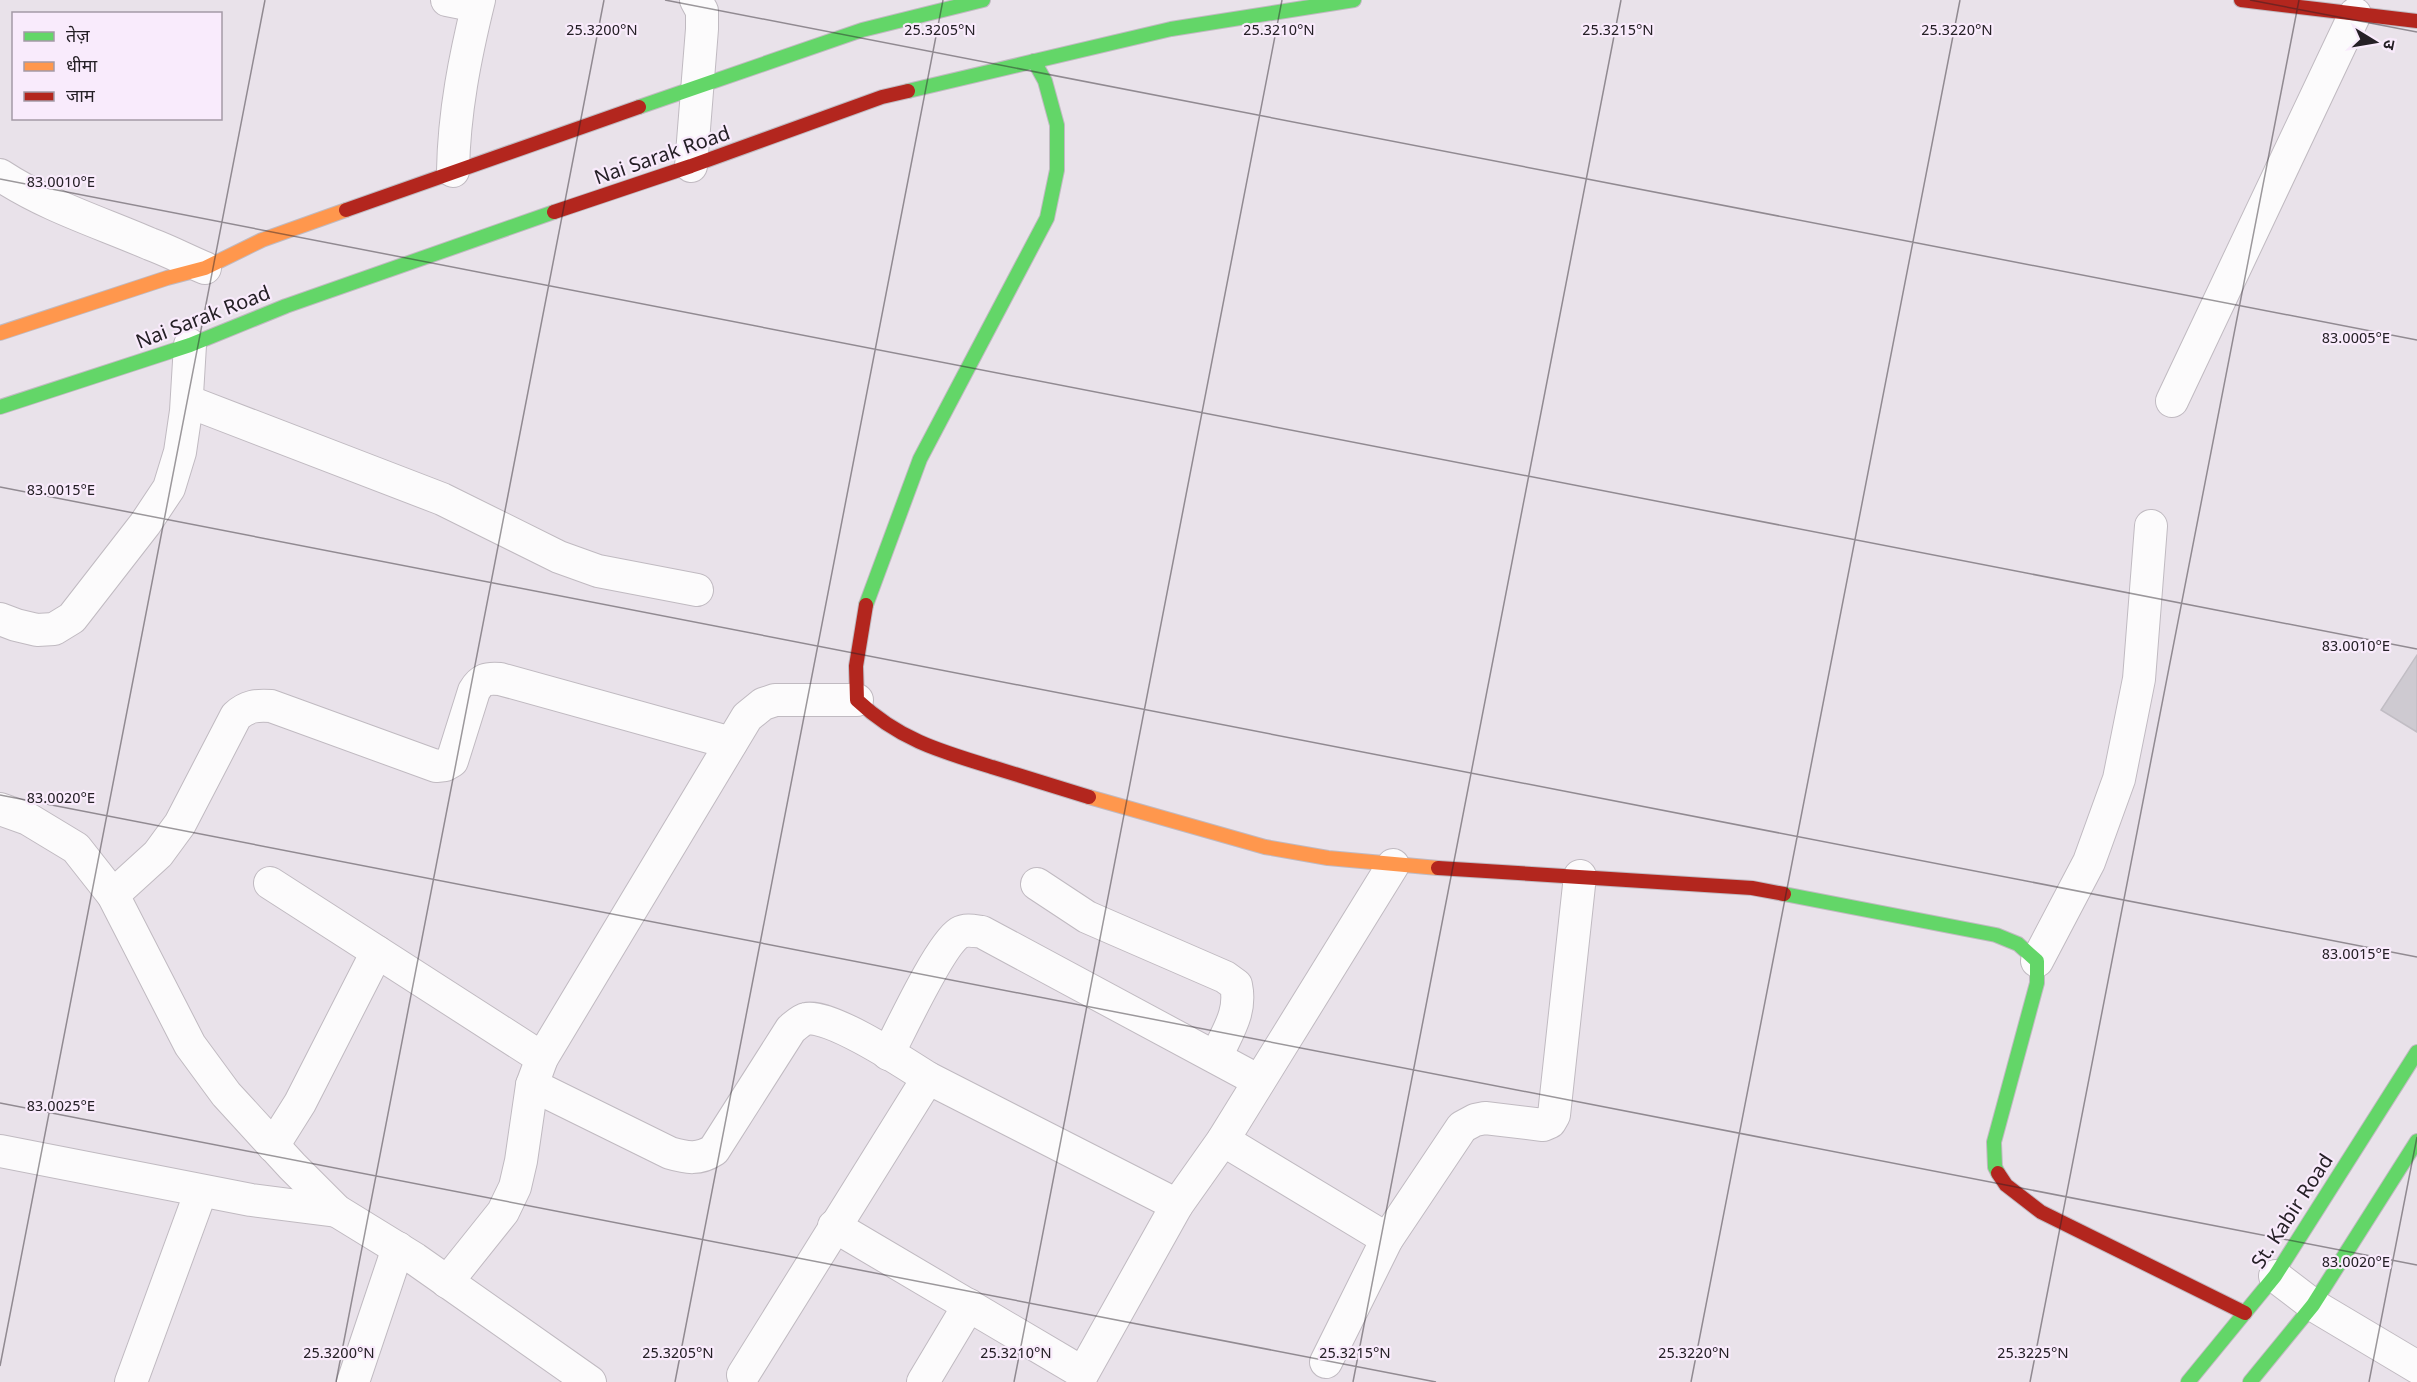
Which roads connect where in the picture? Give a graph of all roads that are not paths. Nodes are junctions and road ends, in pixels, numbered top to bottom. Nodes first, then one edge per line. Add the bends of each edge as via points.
1 (447, 0) edge
2 (696, 0) edge
3 (1254, 0) edge
4 (1354, 0) edge
5 (2241, 0) edge
6 (976, 1) edge
7 (478, 3) edge
8 (2355, 14) junction
9 (1257, 15) junction
10 (2417, 21) edge
11 (1034, 61) junction
12 (698, 86) junction
13 (691, 166) junction
14 (453, 171) junction
15 (0, 175) edge
16 (204, 268) junction
17 (0, 333) edge
18 (190, 345) junction
19 (187, 401) junction
20 (2172, 401) dead end
21 (0, 407) edge
22 (2151, 526) dead end
23 (697, 590) dead end
24 (0, 619) edge
25 (857, 700) junction
26 (731, 743) junction
27 (0, 809) edge
28 (1393, 865) junction
29 (1580, 876) junction
30 (270, 883) dead end
31 (1037, 884) dead end
32 (112, 895) junction
33 (377, 952) junction
34 (2037, 961) junction
35 (2417, 1052) edge
36 (888, 1054) junction
37 (1216, 1057) junction
38 (537, 1071) junction
39 (928, 1078) junction
40 (1259, 1081) junction
41 (1223, 1140) junction
42 (2417, 1141) edge
43 (273, 1146) junction
44 (0, 1151) edge
45 (201, 1191) junction
46 (1177, 1205) junction
47 (337, 1211) junction
48 (834, 1226) junction
49 (1387, 1239) junction
50 (398, 1248) junction
51 (2275, 1276) junction
52 (447, 1282) junction
53 (969, 1305) junction
54 (2313, 1305) junction
55 (2245, 1312) junction
56 (1326, 1362) dead end
57 (2417, 1367) edge
58 (742, 1375) dead end
59 (1090, 1377) edge
60 (131, 1382) edge
61 (353, 1382) edge
62 (590, 1382) edge
63 (923, 1382) edge
64 (2188, 1382) edge
65 (2250, 1382) edge

1 - 7 street
2 - 12 street via 702,11
3 - 9 main road
4 - 9 main road, Nai Sarak Road
5 - 8 main road
6 - 12 main road via 862,30
7 - 14 street via 454,130
8 - 10 main road
8 - 20 street
9 - 11 main road, Nai Sarak Road via 1172,29
11 - 13 main road, Nai Sarak Road via 882,97
11 - 25 main road via 1045,81 1057,125 1057,170 1047,218 920,459 865,607 856,666
12 - 13 street
12 - 14 main road
13 - 18 main road, Nai Sarak Road via 448,248
14 - 16 main road via 262,240
15 - 16 street via 83,218
16 - 17 main road
18 - 19 street
18 - 21 main road, Nai Sarak Road
19 - 23 street via 442,499 559,557 598,571
19 - 24 street via 180,452 169,488 72,618 54,629 37,630
22 - 34 street via 2139,679 2119,778 2089,862
25 - 26 street via 775,700 763,704 747,717
25 - 28 main road via 900,736 930,748 1265,847
26 - 32 street via 488,678 479,682 474,691 452,761 436,766 271,706 257,705 236,716 180,824 158,854
26 - 38 street
27 - 32 street via 28,819 76,848
28 - 29 main road
28 - 40 street
29 - 34 main road via 1752,888 1996,935 2018,944
29 - 49 street via 1554,1115 1543,1125 1485,1118 1462,1127
30 - 33 street
31 - 37 street via 1087,917 1236,984 1237,1011
32 - 43 street via 190,1045 226,1094
33 - 38 street
33 - 43 street via 300,1103
34 - 55 main road via 2037,983 1994,1142 1995,1167 2006,1185 2041,1212
35 - 51 main road, St. Kabir Road
36 - 37 street via 945,948 962,931 971,930 982,932
36 - 38 street via 840,1026 806,1019 791,1029 714,1150 688,1158 670,1153
36 - 39 street
37 - 40 street
38 - 52 street via 515,1187 503,1212
39 - 46 street
39 - 48 street
40 - 41 street
41 - 46 street
41 - 49 street
42 - 54 main road
43 - 47 street
44 - 45 street
45 - 47 street
45 - 60 street
46 - 59 street
47 - 50 street
48 - 53 street
48 - 58 street
49 - 56 street
50 - 52 street
50 - 61 street
51 - 54 street
51 - 55 main road, St. Kabir Road
52 - 62 street
53 - 59 street
53 - 63 street
54 - 57 street
54 - 65 main road
55 - 64 main road, St. Kabir Road

